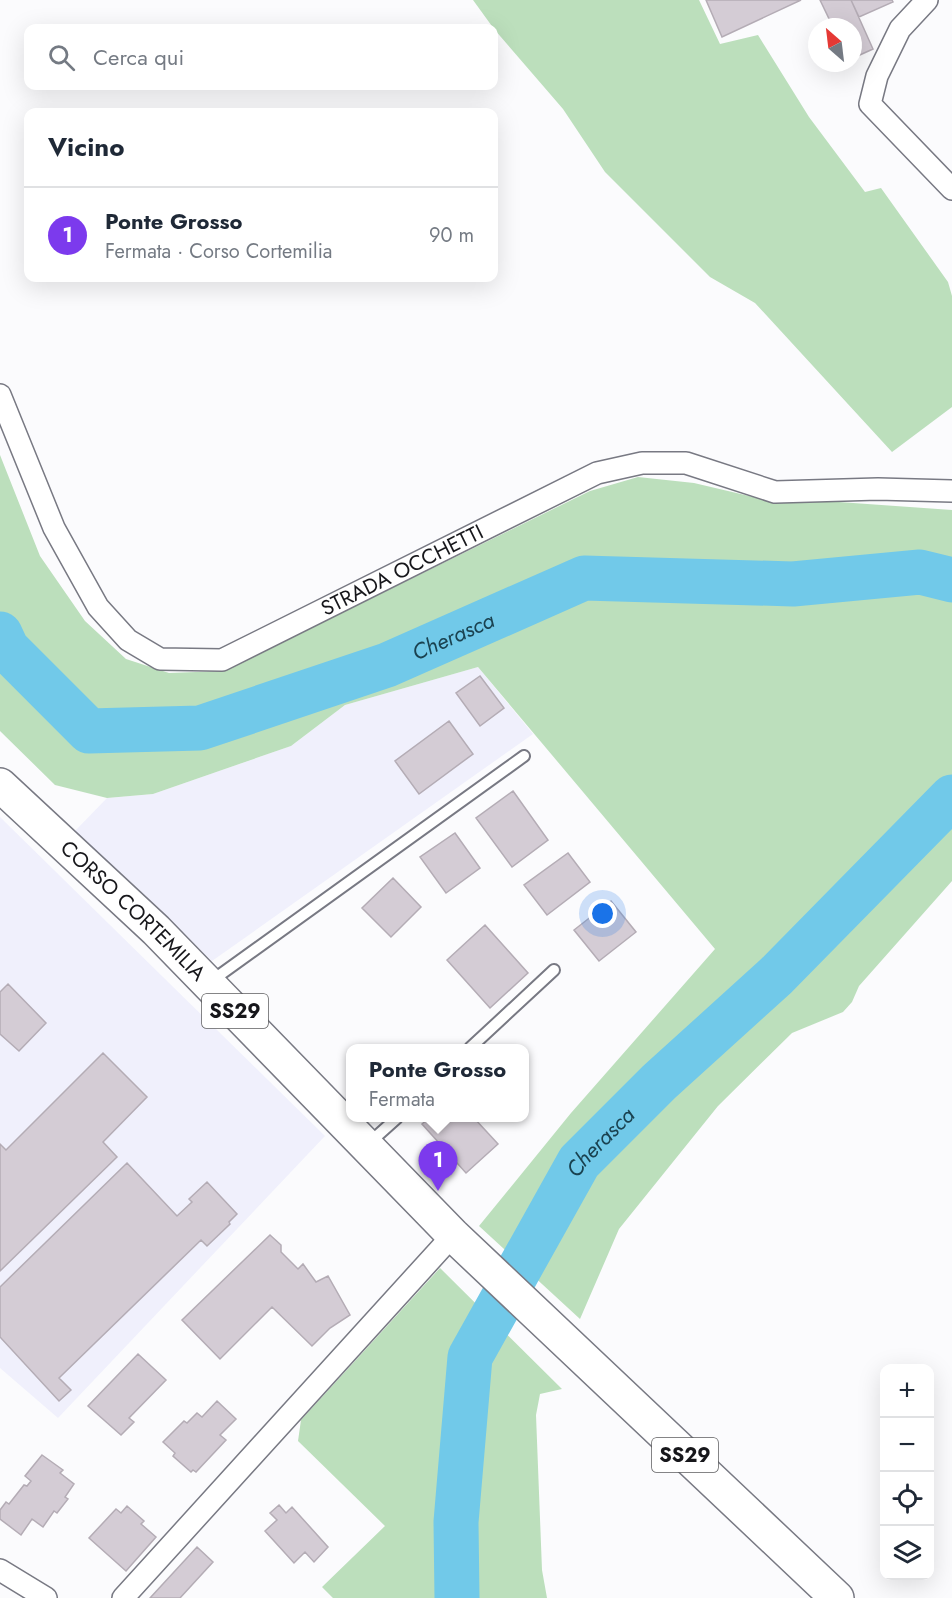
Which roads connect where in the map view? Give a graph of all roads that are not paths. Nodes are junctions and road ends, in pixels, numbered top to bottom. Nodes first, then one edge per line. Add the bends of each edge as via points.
1 (927, 0) edge
2 (952, 189) edge
3 (0, 395) edge
4 (952, 491) edge
5 (524, 756) dead end
6 (0, 785) edge
7 (554, 970) dead end
8 (208, 984) junction
9 (474, 1044) edge
10 (393, 1122) edge
11 (366, 1146) junction
12 (458, 1240) junction
13 (0, 1570) edge
14 (46, 1598) edge
15 (123, 1598) edge
16 (837, 1598) edge

1 - 2 street via 900,29 877,76 870,104
3 - 4 street, STRADA OCCHETTI via 54,528 99,606 128,640 160,659 222,660 597,473 642,464 686,463 775,492
5 - 8 lane
6 - 8 main road, CORSO CORTEMILIA / SS29 via 156,930
7 - 9 lane
8 - 11 main road, CORSO CORTEMILIA / SS29
10 - 11 lane
11 - 12 main road, CORSO CORTEMILIA / SS29
12 - 15 street
12 - 16 main road, SS29
13 - 14 street

